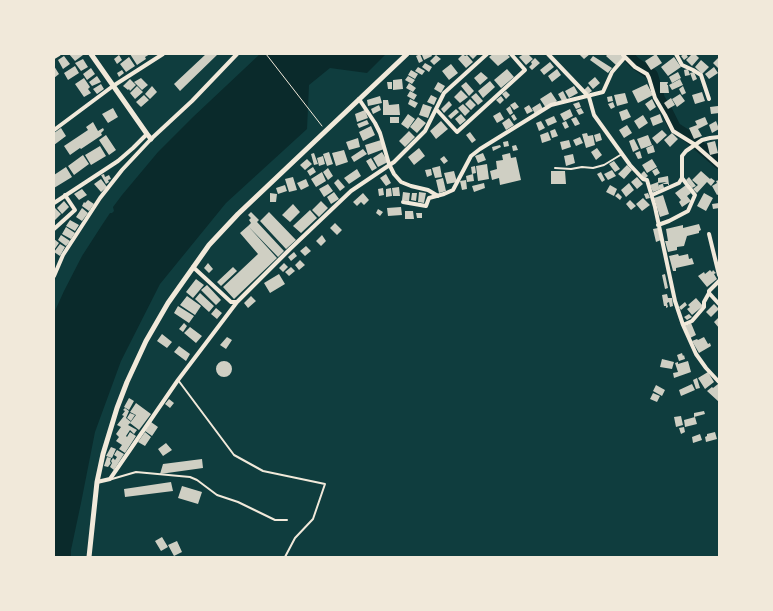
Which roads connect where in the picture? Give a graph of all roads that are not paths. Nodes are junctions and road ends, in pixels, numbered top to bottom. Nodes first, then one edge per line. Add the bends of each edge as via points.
1 (59, 54) edge
2 (91, 54) edge
3 (160, 54) edge
4 (237, 54) edge
5 (407, 54) edge
6 (487, 54) edge
7 (511, 54) edge
8 (548, 54) edge
9 (676, 54) edge
10 (623, 55) edge
11 (54, 58) edge
12 (113, 86) junction
13 (589, 97) junction
14 (359, 99) junction
15 (709, 99) dead end
16 (436, 109) junction
17 (54, 130) edge
18 (149, 136) junction
19 (719, 137) edge
20 (695, 145) junction
21 (622, 154) junction
22 (389, 164) junction
23 (719, 166) edge
24 (555, 168) dead end
25 (682, 178) junction
26 (65, 195) junction
27 (652, 195) junction
28 (438, 196) junction
29 (403, 202) dead end
30 (54, 203) edge
31 (658, 224) junction
32 (54, 229) edge
33 (709, 234) dead end
34 (193, 267) junction
35 (55, 268) edge
36 (719, 272) edge
37 (54, 276) edge
38 (719, 281) edge
39 (709, 293) junction
40 (237, 302) junction
41 (719, 304) edge
42 (683, 324) junction
43 (178, 380) junction
44 (719, 382) edge
45 (110, 480) junction
46 (97, 482) junction
47 (287, 520) dead end
48 (89, 557) edge
49 (285, 557) edge

1 - 11 street
2 - 12 street
3 - 12 street
4 - 18 street via 192,101
5 - 14 street
6 - 16 street via 444,93
7 - 16 street via 525,70 457,132
8 - 13 street
9 - 15 street via 682,65 701,75
10 - 13 street via 603,92
10 - 20 street via 647,74 672,130
12 - 17 street
12 - 18 street
13 - 21 street via 594,115
13 - 28 street via 551,105 480,149 471,156 453,190
14 - 22 street via 380,133
14 - 34 street via 256,196 209,245
16 - 22 street via 425,131
18 - 26 street via 118,161
18 - 35 street via 100,198
19 - 20 street via 702,140
20 - 23 street
20 - 25 street via 682,156
21 - 24 lane via 593,168
21 - 27 street via 647,180
22 - 28 street via 401,182
22 - 40 street via 351,191
25 - 27 street via 680,183
25 - 31 street via 695,195 688,211
26 - 30 street
26 - 32 street via 75,210
27 - 31 street
28 - 29 street via 429,198 426,206
31 - 42 street
33 - 36 street
34 - 40 street via 231,302
34 - 46 street via 168,303 126,382
35 - 37 street
38 - 39 street
39 - 41 street
39 - 42 street via 704,307 692,321
40 - 43 street
42 - 44 street via 696,354
43 - 45 street
43 - 49 lane via 234,455 263,471 325,484 313,519 295,538
45 - 46 street
45 - 47 lane via 136,472 190,477 217,495 275,520
46 - 48 street

